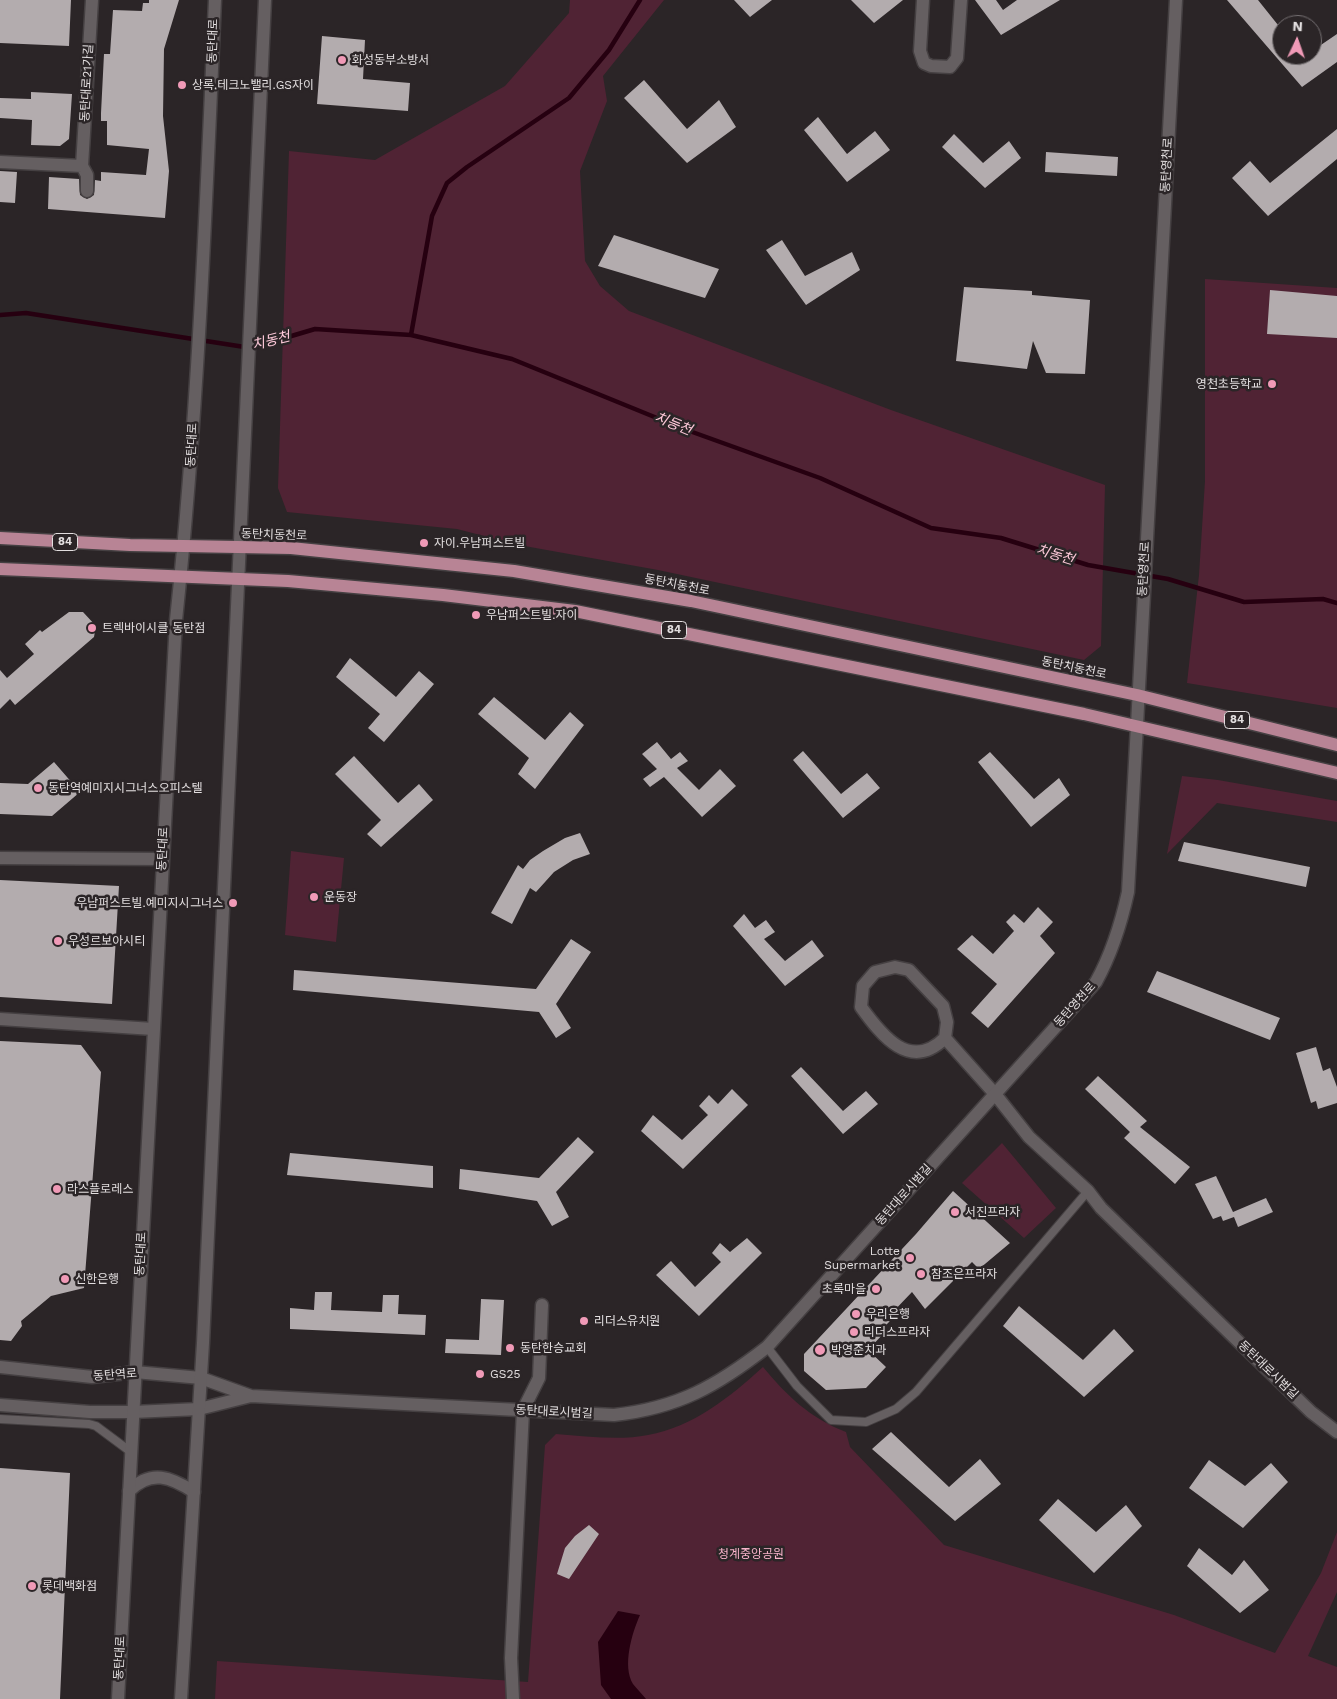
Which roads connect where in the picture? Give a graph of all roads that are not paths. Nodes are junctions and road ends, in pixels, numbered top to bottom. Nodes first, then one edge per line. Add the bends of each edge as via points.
1 (92, 0) edge
2 (215, 0) edge
3 (265, 0) edge
4 (923, 0) edge
5 (961, 0) edge
6 (1176, 0) edge
7 (0, 162) edge
8 (82, 166) junction
9 (87, 192) dead end
10 (0, 538) edge
11 (184, 546) junction
12 (239, 547) junction
13 (0, 570) edge
14 (180, 578) junction
15 (238, 578) junction
16 (1138, 695) junction
17 (1136, 728) junction
18 (1337, 745) edge
19 (1337, 773) edge
20 (0, 858) edge
21 (162, 859) junction
22 (0, 1019) edge
23 (153, 1029) junction
24 (944, 1038) junction
25 (995, 1094) junction
26 (1088, 1191) junction
27 (542, 1305) dead end
28 (767, 1346) junction
29 (0, 1368) edge
30 (135, 1372) junction
31 (201, 1378) junction
32 (251, 1396) junction
33 (0, 1405) edge
34 (199, 1409) junction
35 (523, 1410) junction
36 (133, 1412) junction
37 (0, 1418) edge
38 (1337, 1432) edge
39 (131, 1452) junction
40 (129, 1491) junction
41 (194, 1492) junction
42 (118, 1699) edge
43 (181, 1699) edge
44 (512, 1699) edge

1 - 8 street, 동탄대로21가길
2 - 11 street, 동탄대로 via 206,222
3 - 12 street
4 - 5 street via 920,51 924,63 940,68 950,67 957,58
6 - 16 street, 동탄영천로
7 - 8 street
8 - 9 street, 동탄대로21가길 via 87,175
10 - 11 main road, 동탄치동천로 / 84
11 - 12 main road, 동탄치동천로 / 84
11 - 14 street, 동탄대로
12 - 15 street
12 - 16 main road, 동탄치동천로 / 84 via 291,548 433,562 595,584 691,601
13 - 14 main road, 84
14 - 15 main road, 84
14 - 21 street, 동탄대로
15 - 17 main road, 84 via 443,594 574,611 1065,710
15 - 31 street
16 - 17 street, 동탄영천로
16 - 18 main road, 동탄치동천로 / 84
17 - 19 main road, 84 via 1184,736
17 - 25 street, 동탄영천로 via 1128,892 1109,959 1096,982
20 - 21 street
21 - 23 street, 동탄대로
22 - 23 street
23 - 30 street, 동탄대로
24 - 24 street via 932,1049 921,1053 904,1051 861,1007 863,986 875,972 896,967 909,970 943,1006 947,1022
24 - 25 street
25 - 26 street, 동탄대로시범길 via 1029,1137
25 - 28 street, 동탄대로시범길
26 - 28 lane via 916,1392 896,1409 866,1422 831,1420 797,1386
26 - 38 street, 동탄대로시범길 via 1101,1208 1231,1335 1311,1412
27 - 35 street via 539,1378
28 - 35 street, 동탄대로시범길 via 715,1385 668,1405 614,1415
29 - 30 street, 동탄역로 via 92,1377
30 - 31 street, 동탄역로
30 - 36 street, 동탄대로
31 - 32 street, 동탄대로시범길
31 - 34 street
32 - 34 street, 동탄대로시범길
32 - 35 street, 동탄대로시범길
33 - 36 street, 동탄대로시범길
34 - 36 street, 동탄대로시범길
34 - 41 street
35 - 44 street via 511,1658
36 - 39 street, 동탄대로
37 - 39 lane via 89,1424
39 - 40 street, 동탄대로
40 - 41 street via 139,1480 157,1477 176,1480
40 - 42 street, 동탄대로
41 - 43 street

